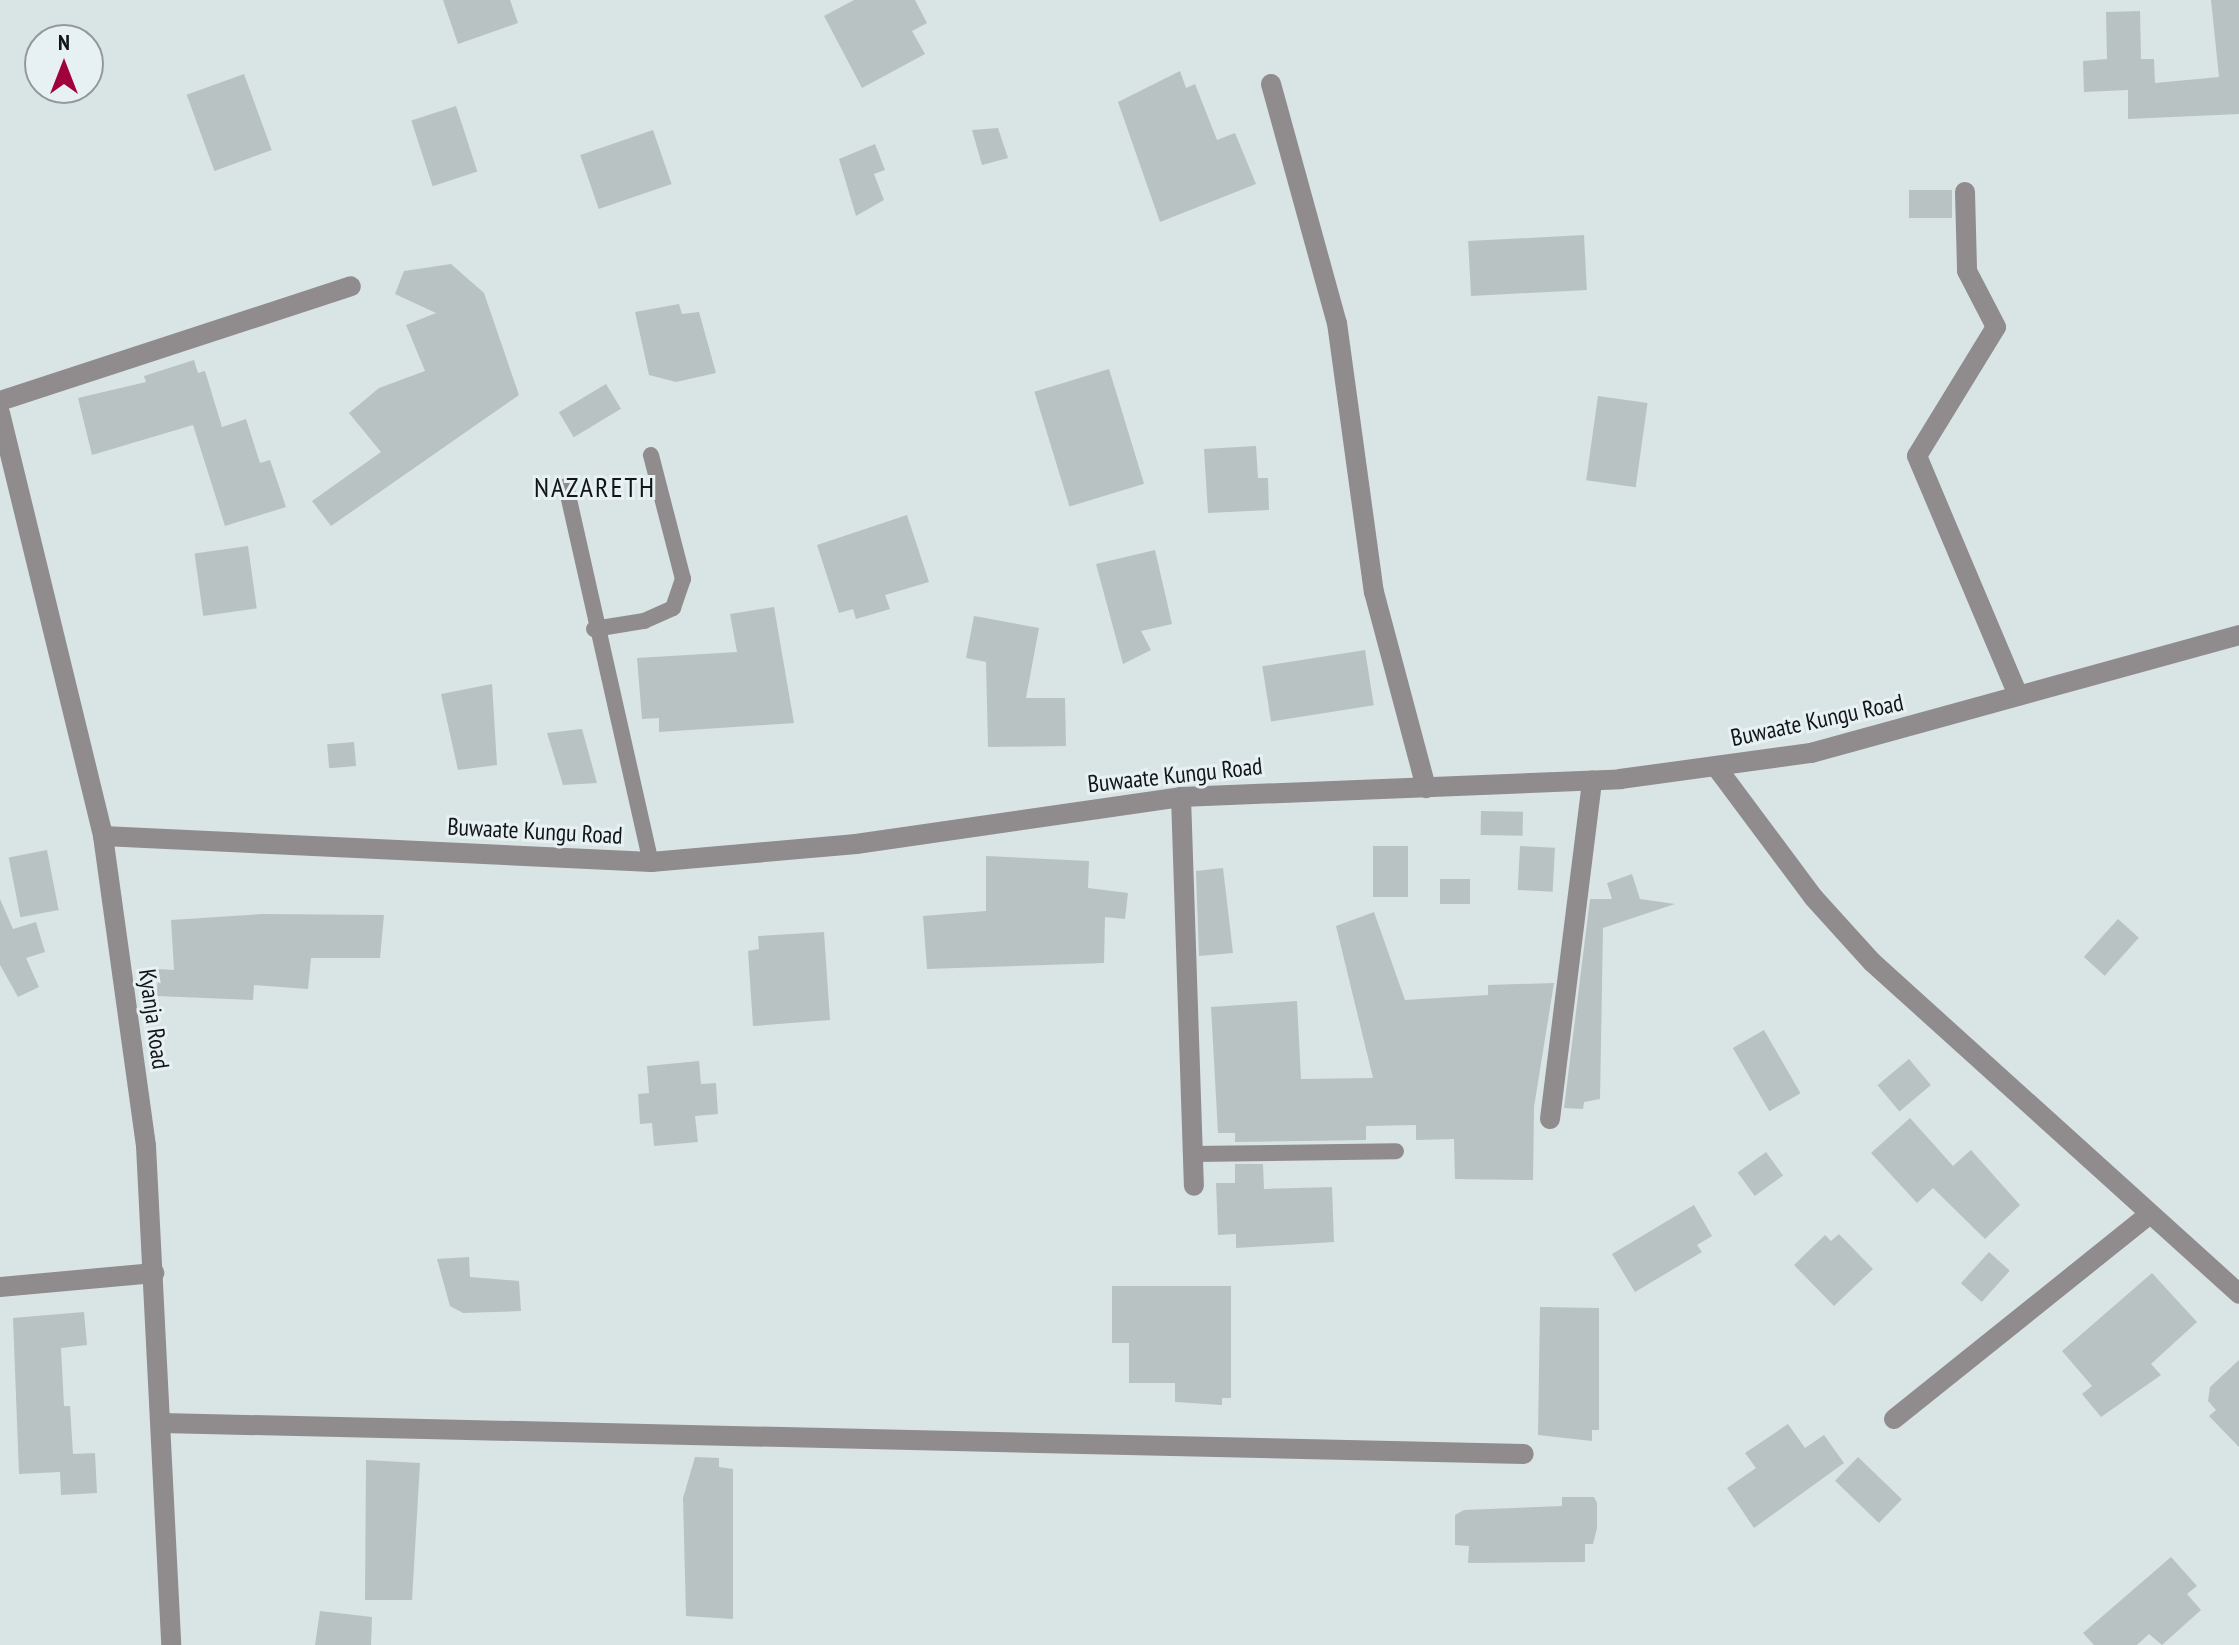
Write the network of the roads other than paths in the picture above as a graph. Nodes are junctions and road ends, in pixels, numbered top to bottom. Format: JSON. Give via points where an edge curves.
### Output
{"nodes":[{"id":1,"x":1271,"y":84,"type":"dead end"},
{"id":2,"x":1965,"y":192,"type":"dead end"},
{"id":3,"x":351,"y":286,"type":"dead end"},
{"id":4,"x":0,"y":401,"type":"edge"},
{"id":5,"x":0,"y":413,"type":"edge"},
{"id":6,"x":651,"y":455,"type":"dead end"},
{"id":7,"x":566,"y":486,"type":"dead end"},
{"id":8,"x":594,"y":629,"type":"junction"},
{"id":9,"x":2239,"y":635,"type":"edge"},
{"id":10,"x":2018,"y":695,"type":"junction"},
{"id":11,"x":1717,"y":768,"type":"junction"},
{"id":12,"x":1592,"y":781,"type":"junction"},
{"id":13,"x":1426,"y":788,"type":"junction"},
{"id":14,"x":1181,"y":797,"type":"junction"},
{"id":15,"x":103,"y":836,"type":"junction"},
{"id":16,"x":651,"y":862,"type":"junction"},
{"id":17,"x":1550,"y":1119,"type":"dead end"},
{"id":18,"x":1396,"y":1151,"type":"dead end"},
{"id":19,"x":1193,"y":1154,"type":"junction"},
{"id":20,"x":1194,"y":1186,"type":"dead end"},
{"id":21,"x":2147,"y":1216,"type":"junction"},
{"id":22,"x":154,"y":1273,"type":"junction"},
{"id":23,"x":0,"y":1287,"type":"edge"},
{"id":24,"x":2239,"y":1294,"type":"edge"},
{"id":25,"x":1894,"y":1419,"type":"dead end"},
{"id":26,"x":162,"y":1423,"type":"junction"},
{"id":27,"x":1524,"y":1454,"type":"dead end"},
{"id":28,"x":171,"y":1645,"type":"edge"}],
"edges":[{"from":1,"to":13,"type":"street","via":[[1337,323],[1374,592]]},
{"from":2,"to":10,"type":"street","via":[[1967,271],[1996,327],[1917,456]]},
{"from":3,"to":4,"type":"street"},
{"from":5,"to":15,"type":"street","name":"Kyanja Road"},
{"from":6,"to":8,"type":"lane","via":[[683,579],[673,608],[644,621]]},
{"from":7,"to":8,"type":"lane"},
{"from":8,"to":16,"type":"lane"},
{"from":9,"to":10,"type":"street","name":"Buwaate Kungu Road"},
{"from":10,"to":11,"type":"street","name":"Buwaate Kungu Road","via":[[1811,753]]},
{"from":11,"to":12,"type":"street","name":"Buwaate Kungu Road"},
{"from":11,"to":21,"type":"street","via":[[1814,898],[1872,962]]},
{"from":12,"to":13,"type":"street","name":"Buwaate Kungu Road"},
{"from":12,"to":17,"type":"street"},
{"from":13,"to":14,"type":"street","name":"Buwaate Kungu Road"},
{"from":14,"to":16,"type":"street","name":"Buwaate Kungu Road","via":[[856,844]]},
{"from":14,"to":19,"type":"street"},
{"from":15,"to":16,"type":"street","name":"Buwaate Kungu Road"},
{"from":15,"to":22,"type":"street","name":"Kyanja Road","via":[[146,1146]]},
{"from":18,"to":19,"type":"lane"},
{"from":19,"to":20,"type":"street"},
{"from":21,"to":24,"type":"street"},
{"from":21,"to":25,"type":"street"},
{"from":22,"to":23,"type":"street"},
{"from":22,"to":26,"type":"street","name":"Kyanja Road"},
{"from":26,"to":27,"type":"street"},
{"from":26,"to":28,"type":"street","name":"Kyanja Road"}]}
